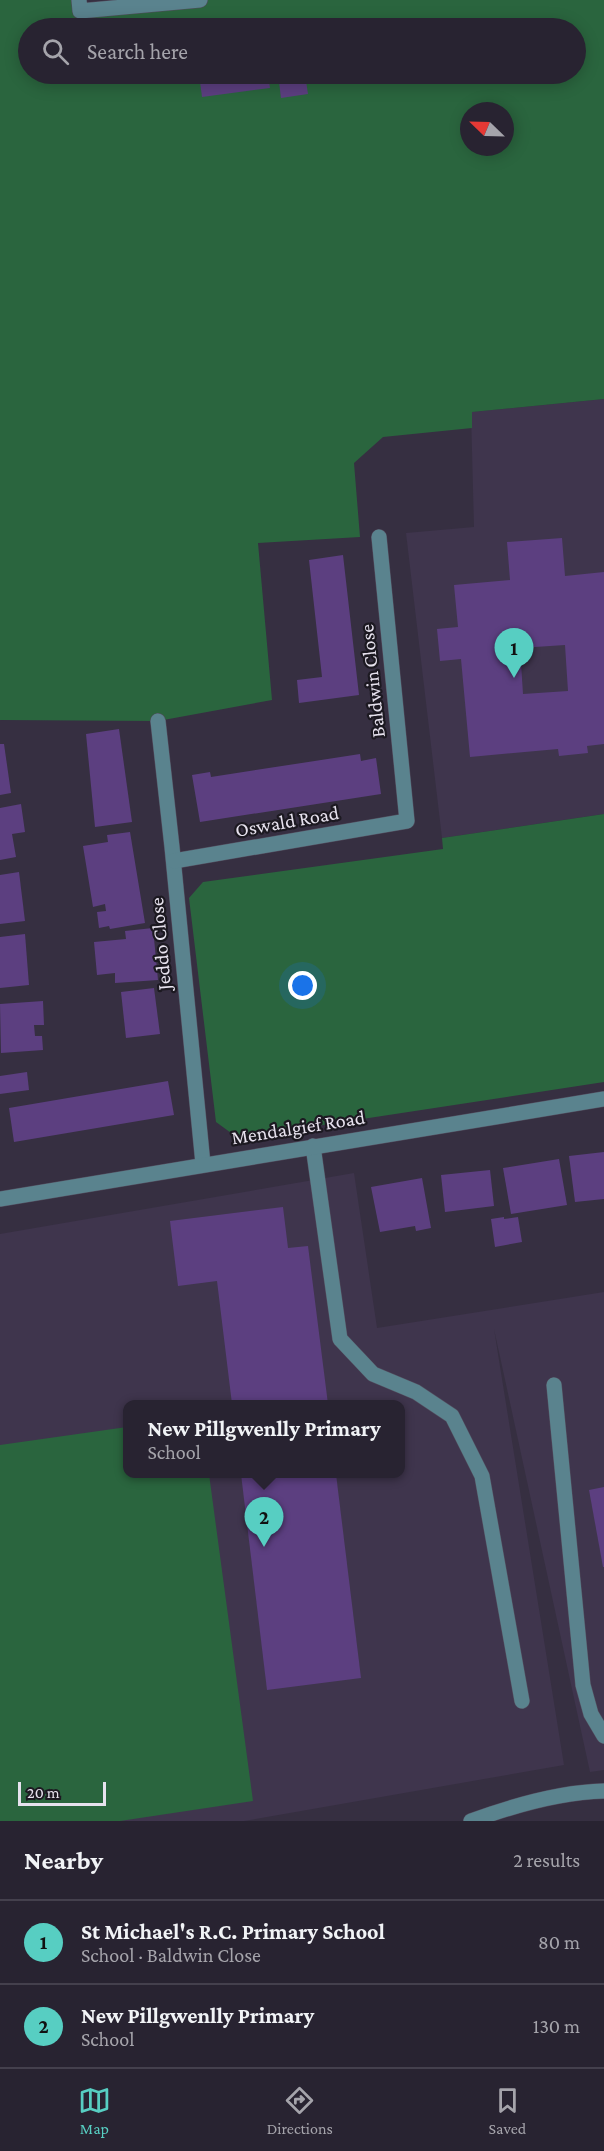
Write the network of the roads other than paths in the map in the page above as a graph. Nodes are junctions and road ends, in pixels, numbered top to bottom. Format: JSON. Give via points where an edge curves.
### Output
{"nodes":[{"id":1,"x":200,"y":0,"type":"edge"},
{"id":2,"x":79,"y":5,"type":"edge"},
{"id":3,"x":379,"y":537,"type":"dead end"},
{"id":4,"x":158,"y":721,"type":"dead end"},
{"id":5,"x":407,"y":821,"type":"joint"},
{"id":6,"x":174,"y":861,"type":"junction"},
{"id":7,"x":604,"y":1099,"type":"edge"},
{"id":8,"x":313,"y":1146,"type":"junction"},
{"id":9,"x":203,"y":1164,"type":"junction"},
{"id":10,"x":0,"y":1198,"type":"edge"},
{"id":11,"x":554,"y":1385,"type":"dead end"},
{"id":12,"x":522,"y":1701,"type":"dead end"},
{"id":13,"x":604,"y":1736,"type":"edge"},
{"id":14,"x":604,"y":1791,"type":"edge"},
{"id":15,"x":471,"y":1821,"type":"edge"}],
"edges":[{"from":1,"to":2,"type":"street"},
{"from":3,"to":5,"type":"street","name":"Baldwin Close"},
{"from":4,"to":6,"type":"street","name":"Jeddo Close"},
{"from":5,"to":6,"type":"street","name":"Oswald Road"},
{"from":6,"to":9,"type":"street","name":"Jeddo Close"},
{"from":7,"to":8,"type":"street","name":"Mendalgief Road"},
{"from":8,"to":9,"type":"street","name":"Mendalgief Road"},
{"from":8,"to":12,"type":"street","via":[[339,1339],[373,1374],[416,1392],[452,1416],[482,1476]]},
{"from":9,"to":10,"type":"street","name":"Mendalgief Road"},
{"from":11,"to":13,"type":"street","via":[[583,1685],[591,1714]]},
{"from":14,"to":15,"type":"street","via":[[586,1791],[504,1809]]}]}
